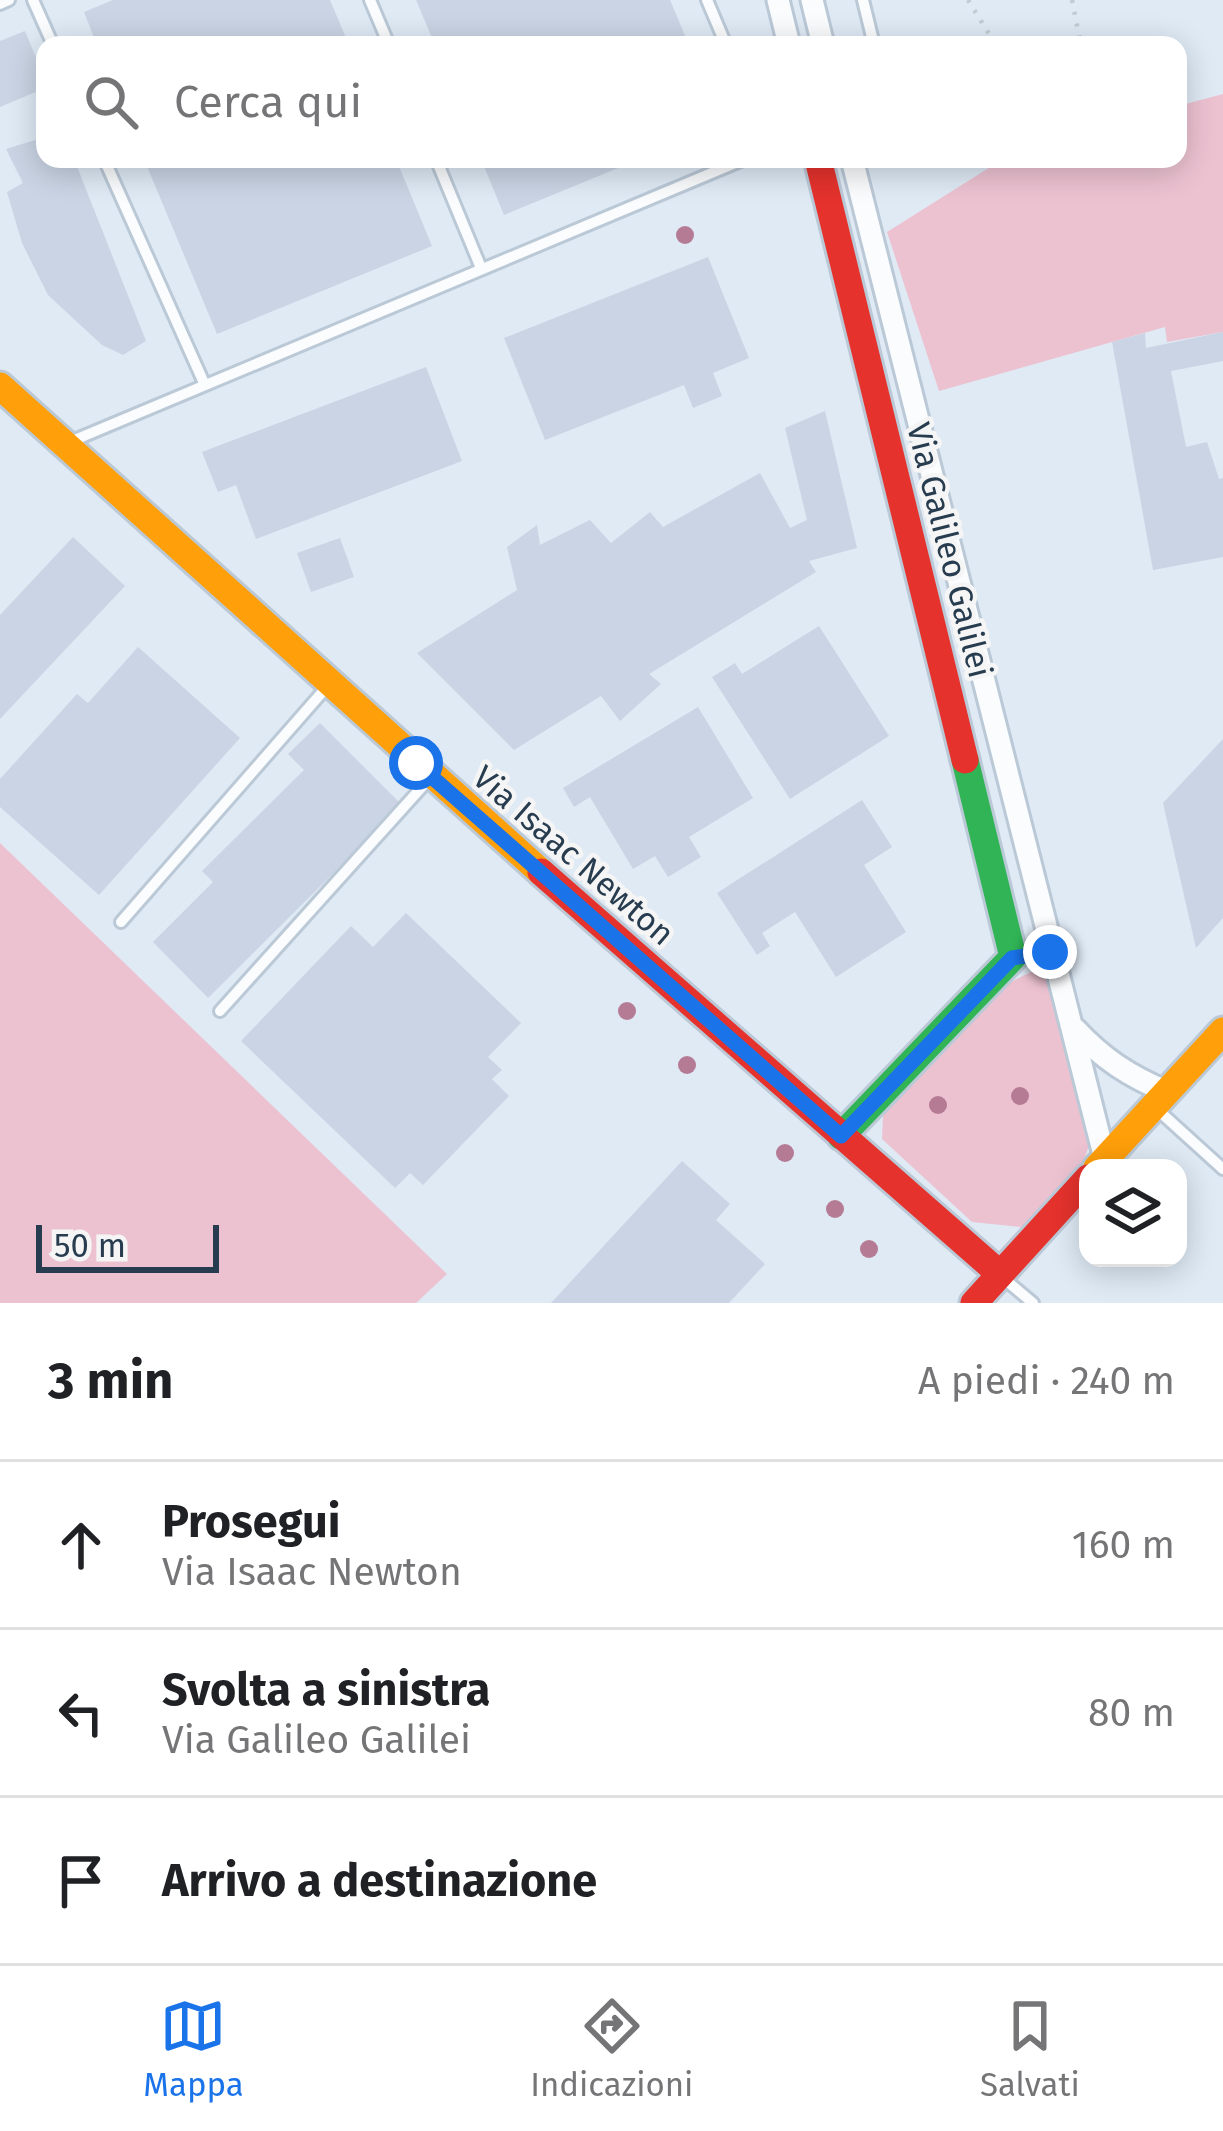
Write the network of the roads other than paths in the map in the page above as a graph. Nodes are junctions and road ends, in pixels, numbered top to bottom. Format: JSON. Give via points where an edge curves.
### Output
{"nodes":[{"id":1,"x":9,"y":0,"type":"edge"},
{"id":2,"x":33,"y":0,"type":"edge"},
{"id":3,"x":370,"y":0,"type":"edge"},
{"id":4,"x":707,"y":0,"type":"edge"},
{"id":5,"x":778,"y":0,"type":"edge"},
{"id":6,"x":812,"y":0,"type":"edge"},
{"id":7,"x":862,"y":0,"type":"edge"},
{"id":8,"x":0,"y":4,"type":"edge"},
{"id":9,"x":49,"y":36,"type":"edge"},
{"id":10,"x":385,"y":36,"type":"edge"},
{"id":11,"x":722,"y":36,"type":"edge"},
{"id":12,"x":787,"y":36,"type":"edge"},
{"id":13,"x":821,"y":36,"type":"edge"},
{"id":14,"x":872,"y":36,"type":"edge"},
{"id":15,"x":108,"y":168,"type":"edge"},
{"id":16,"x":440,"y":168,"type":"edge"},
{"id":17,"x":723,"y":168,"type":"edge"},
{"id":18,"x":820,"y":168,"type":"edge"},
{"id":19,"x":854,"y":168,"type":"edge"},
{"id":20,"x":481,"y":268,"type":"junction"},
{"id":21,"x":204,"y":382,"type":"junction"},
{"id":22,"x":0,"y":386,"type":"edge"},
{"id":23,"x":64,"y":445,"type":"junction"},
{"id":24,"x":332,"y":683,"type":"junction"},
{"id":25,"x":430,"y":777,"type":"junction"},
{"id":26,"x":121,"y":922,"type":"dead end"},
{"id":27,"x":1050,"y":952,"type":"junction"},
{"id":28,"x":1012,"y":958,"type":"junction"},
{"id":29,"x":220,"y":1011,"type":"dead end"},
{"id":30,"x":1071,"y":1025,"type":"junction"},
{"id":31,"x":1223,"y":1031,"type":"edge"},
{"id":32,"x":1160,"y":1099,"type":"junction"},
{"id":33,"x":841,"y":1136,"type":"junction"},
{"id":34,"x":1095,"y":1159,"type":"edge"},
{"id":35,"x":1105,"y":1159,"type":"edge"},
{"id":36,"x":1223,"y":1169,"type":"edge"},
{"id":37,"x":1079,"y":1188,"type":"edge"},
{"id":38,"x":1000,"y":1274,"type":"junction"},
{"id":39,"x":974,"y":1303,"type":"edge"},
{"id":40,"x":1033,"y":1303,"type":"edge"}],
"edges":[{"from":1,"to":8,"type":"lane"},
{"from":2,"to":9,"type":"lane"},
{"from":3,"to":10,"type":"lane"},
{"from":4,"to":11,"type":"lane"},
{"from":5,"to":12,"type":"street"},
{"from":6,"to":13,"type":"street"},
{"from":7,"to":14,"type":"lane"},
{"from":15,"to":21,"type":"lane"},
{"from":16,"to":20,"type":"lane"},
{"from":17,"to":20,"type":"lane"},
{"from":18,"to":28,"type":"street","name":"Via Galileo Galilei"},
{"from":19,"to":27,"type":"street","name":"Via Galileo Galilei"},
{"from":20,"to":21,"type":"lane"},
{"from":21,"to":23,"type":"lane"},
{"from":22,"to":23,"type":"street","name":"Via Isaac Newton"},
{"from":23,"to":24,"type":"street","name":"Via Isaac Newton"},
{"from":24,"to":25,"type":"street","name":"Via Isaac Newton"},
{"from":24,"to":26,"type":"lane"},
{"from":25,"to":29,"type":"lane"},
{"from":25,"to":33,"type":"street","name":"Via Isaac Newton"},
{"from":27,"to":28,"type":"street"},
{"from":27,"to":30,"type":"street","name":"Via Galileo Galilei"},
{"from":28,"to":33,"type":"street"},
{"from":30,"to":32,"type":"street"},
{"from":30,"to":34,"type":"street","name":"Via Galileo Galilei"},
{"from":31,"to":32,"type":"street"},
{"from":32,"to":35,"type":"street"},
{"from":32,"to":36,"type":"lane"},
{"from":33,"to":38,"type":"street","name":"Via Isaac Newton"},
{"from":37,"to":38,"type":"street"},
{"from":38,"to":39,"type":"street"},
{"from":38,"to":40,"type":"lane"}]}
